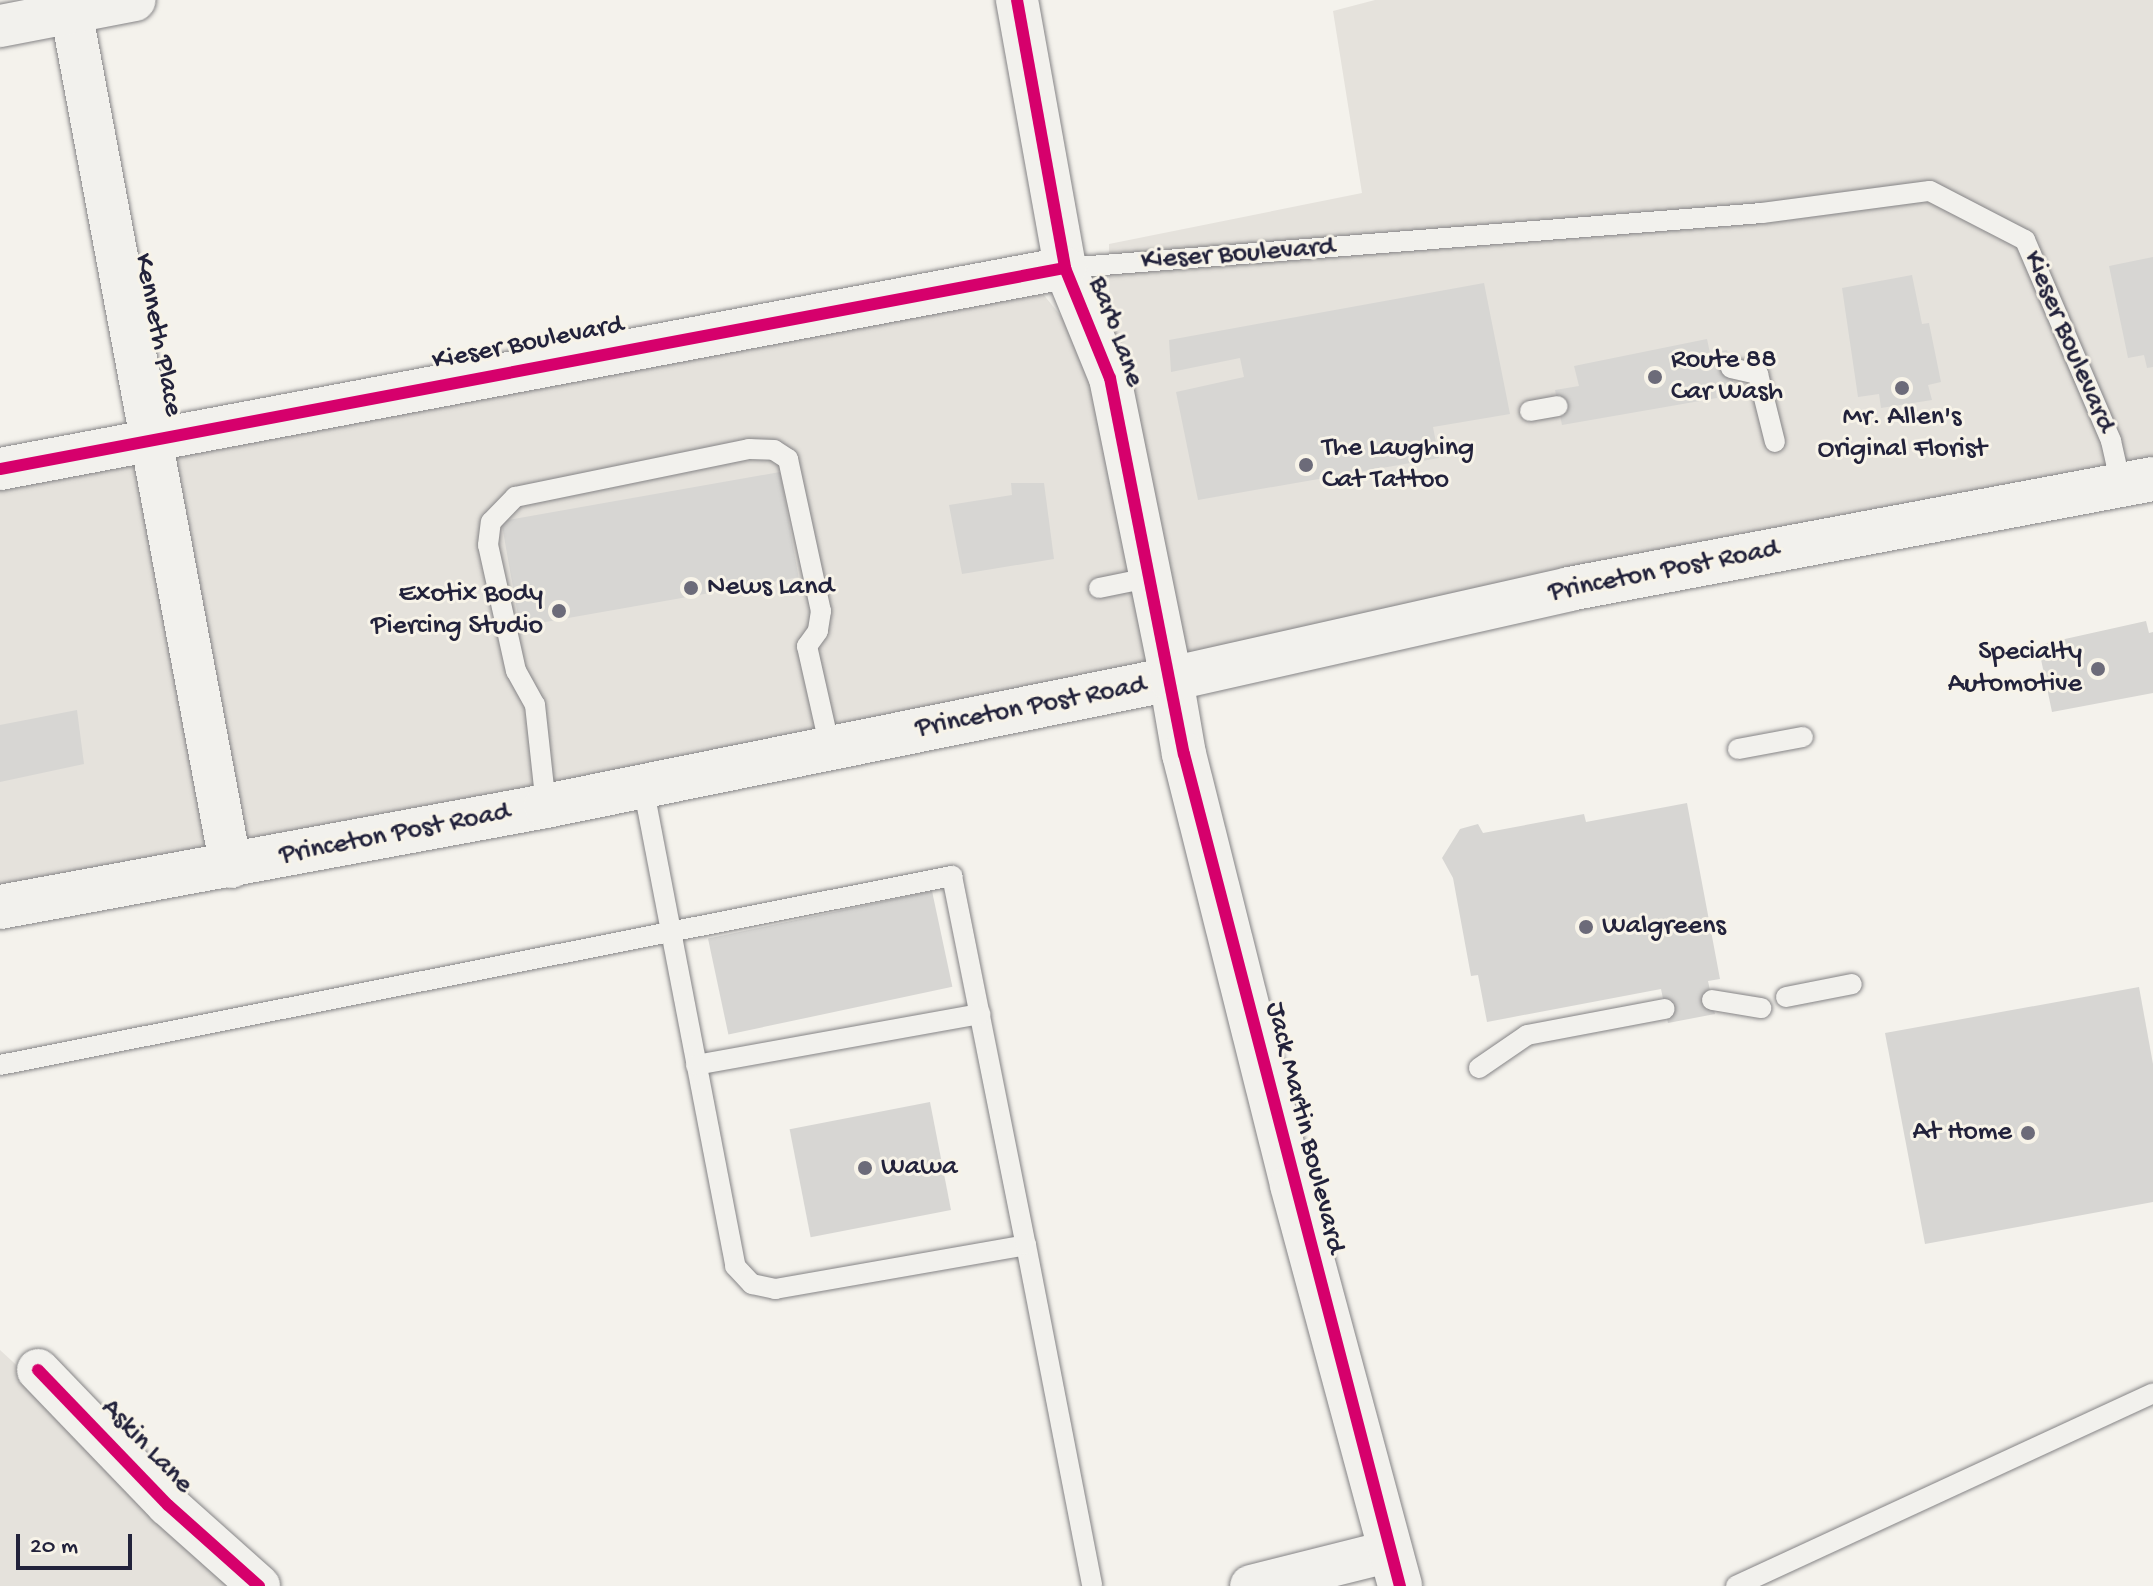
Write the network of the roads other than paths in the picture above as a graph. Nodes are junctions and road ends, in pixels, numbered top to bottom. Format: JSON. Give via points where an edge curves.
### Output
{"nodes":[{"id":1,"x":135,"y":0,"type":"edge"},
{"id":2,"x":1017,"y":0,"type":"edge"},
{"id":3,"x":70,"y":6,"type":"edge"},
{"id":4,"x":0,"y":26,"type":"edge"},
{"id":5,"x":1065,"y":268,"type":"junction"},
{"id":6,"x":1731,"y":368,"type":"dead end"},
{"id":7,"x":1558,"y":406,"type":"dead end"},
{"id":8,"x":1530,"y":411,"type":"dead end"},
{"id":9,"x":152,"y":439,"type":"junction"},
{"id":10,"x":1775,"y":442,"type":"dead end"},
{"id":11,"x":0,"y":469,"type":"edge"},
{"id":12,"x":2137,"y":482,"type":"edge"},
{"id":13,"x":1153,"y":577,"type":"junction"},
{"id":14,"x":1099,"y":588,"type":"dead end"},
{"id":15,"x":1171,"y":679,"type":"junction"},
{"id":16,"x":1803,"y":737,"type":"dead end"},
{"id":17,"x":830,"y":748,"type":"junction"},
{"id":18,"x":1738,"y":749,"type":"dead end"},
{"id":19,"x":643,"y":786,"type":"junction"},
{"id":20,"x":546,"y":806,"type":"junction"},
{"id":21,"x":231,"y":867,"type":"junction"},
{"id":22,"x":0,"y":907,"type":"edge"},
{"id":23,"x":670,"y":931,"type":"junction"},
{"id":24,"x":1852,"y":984,"type":"dead end"},
{"id":25,"x":1786,"y":997,"type":"dead end"},
{"id":26,"x":1712,"y":1000,"type":"dead end"},
{"id":27,"x":1761,"y":1008,"type":"dead end"},
{"id":28,"x":1665,"y":1009,"type":"dead end"},
{"id":29,"x":980,"y":1014,"type":"junction"},
{"id":30,"x":0,"y":1065,"type":"edge"},
{"id":31,"x":696,"y":1065,"type":"junction"},
{"id":32,"x":1479,"y":1068,"type":"dead end"},
{"id":33,"x":1026,"y":1245,"type":"junction"},
{"id":34,"x":38,"y":1370,"type":"dead end"},
{"id":35,"x":2153,"y":1393,"type":"edge"},
{"id":36,"x":1395,"y":1568,"type":"edge"},
{"id":37,"x":259,"y":1586,"type":"edge"},
{"id":38,"x":1092,"y":1586,"type":"edge"},
{"id":39,"x":1251,"y":1586,"type":"edge"},
{"id":40,"x":1736,"y":1586,"type":"edge"}],
"edges":[{"from":1,"to":3,"type":"street"},
{"from":2,"to":5,"type":"street","name":"Barb Lane"},
{"from":3,"to":4,"type":"street"},
{"from":3,"to":9,"type":"street","name":"Kenneth Place"},
{"from":5,"to":9,"type":"street","name":"Kieser Boulevard"},
{"from":5,"to":12,"type":"lane","name":"Kieser Boulevard","via":[[1762,213],[1930,191],[2025,240],[2111,441]]},
{"from":5,"to":13,"type":"street","name":"Barb Lane","via":[[1110,378]]},
{"from":6,"to":10,"type":"lane","via":[[1758,374]]},
{"from":7,"to":8,"type":"lane"},
{"from":9,"to":11,"type":"street","name":"Kieser Boulevard"},
{"from":9,"to":21,"type":"street","name":"Kenneth Place"},
{"from":12,"to":15,"type":"main road","name":"Princeton Post Road","via":[[1569,589]]},
{"from":13,"to":14,"type":"lane"},
{"from":13,"to":15,"type":"street","name":"Barb Lane"},
{"from":15,"to":17,"type":"main road","name":"Princeton Post Road"},
{"from":15,"to":36,"type":"main road","name":"Jack Martin Boulevard","via":[[1223,908]]},
{"from":16,"to":18,"type":"lane"},
{"from":17,"to":19,"type":"main road","name":"Princeton Post Road"},
{"from":17,"to":20,"type":"lane","via":[[807,646],[818,631],[821,611],[788,459],[774,450],[749,449],[515,497],[491,522],[488,545],[516,671],[535,705]]},
{"from":19,"to":20,"type":"main road","name":"Princeton Post Road"},
{"from":19,"to":23,"type":"lane"},
{"from":20,"to":21,"type":"main road","name":"Princeton Post Road"},
{"from":21,"to":22,"type":"main road","name":"Princeton Post Road"},
{"from":23,"to":29,"type":"lane","via":[[952,876]]},
{"from":23,"to":30,"type":"lane"},
{"from":23,"to":31,"type":"lane"},
{"from":24,"to":25,"type":"lane"},
{"from":26,"to":27,"type":"lane"},
{"from":28,"to":32,"type":"lane","via":[[1527,1035]]},
{"from":29,"to":31,"type":"lane"},
{"from":29,"to":33,"type":"lane"},
{"from":31,"to":33,"type":"lane","via":[[735,1266],[752,1284],[775,1289]]},
{"from":33,"to":38,"type":"lane"},
{"from":34,"to":37,"type":"street","name":"Askin Lane","via":[[168,1505]]},
{"from":35,"to":40,"type":"lane"},
{"from":36,"to":39,"type":"street"}]}
